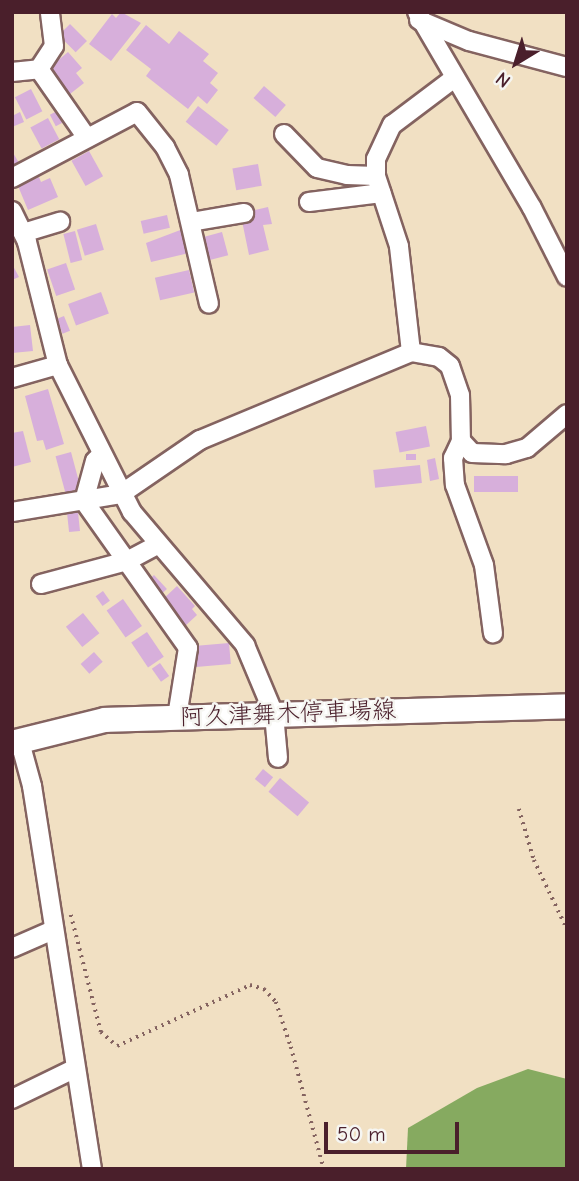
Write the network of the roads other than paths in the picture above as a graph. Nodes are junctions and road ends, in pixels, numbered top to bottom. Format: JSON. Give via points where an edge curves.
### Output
{"nodes":[{"id":1,"x":51,"y":12,"type":"edge"},
{"id":2,"x":418,"y":16,"type":"edge"},
{"id":3,"x":567,"y":67,"type":"edge"},
{"id":4,"x":39,"y":69,"type":"junction"},
{"id":5,"x":12,"y":72,"type":"edge"},
{"id":6,"x":453,"y":79,"type":"junction"},
{"id":7,"x":284,"y":134,"type":"dead end"},
{"id":8,"x":87,"y":138,"type":"junction"},
{"id":9,"x":12,"y":178,"type":"edge"},
{"id":10,"x":378,"y":184,"type":"junction"},
{"id":11,"x":309,"y":202,"type":"dead end"},
{"id":12,"x":12,"y":211,"type":"edge"},
{"id":13,"x":244,"y":213,"type":"dead end"},
{"id":14,"x":60,"y":222,"type":"dead end"},
{"id":15,"x":191,"y":222,"type":"junction"},
{"id":16,"x":23,"y":233,"type":"junction"},
{"id":17,"x":567,"y":277,"type":"edge"},
{"id":18,"x":209,"y":304,"type":"dead end"},
{"id":19,"x":411,"y":352,"type":"junction"},
{"id":20,"x":58,"y":365,"type":"junction"},
{"id":21,"x":12,"y":378,"type":"edge"},
{"id":22,"x":567,"y":414,"type":"edge"},
{"id":23,"x":461,"y":441,"type":"junction"},
{"id":24,"x":101,"y":455,"type":"junction"},
{"id":25,"x":121,"y":494,"type":"junction"},
{"id":26,"x":84,"y":501,"type":"junction"},
{"id":27,"x":12,"y":512,"type":"edge"},
{"id":28,"x":159,"y":544,"type":"junction"},
{"id":29,"x":127,"y":561,"type":"junction"},
{"id":30,"x":41,"y":584,"type":"dead end"},
{"id":31,"x":493,"y":633,"type":"dead end"},
{"id":32,"x":567,"y":706,"type":"edge"},
{"id":33,"x":274,"y":714,"type":"junction"},
{"id":34,"x":177,"y":717,"type":"junction"},
{"id":35,"x":16,"y":743,"type":"edge"},
{"id":36,"x":278,"y":758,"type":"dead end"},
{"id":37,"x":53,"y":930,"type":"junction"},
{"id":38,"x":12,"y":948,"type":"edge"},
{"id":39,"x":74,"y":1069,"type":"junction"},
{"id":40,"x":12,"y":1099,"type":"edge"},
{"id":41,"x":92,"y":1169,"type":"edge"}],
"edges":[{"from":1,"to":4,"type":"street","via":[[54,46]]},
{"from":2,"to":3,"type":"street","via":[[469,41]]},
{"from":2,"to":6,"type":"street"},
{"from":4,"to":5,"type":"street"},
{"from":4,"to":8,"type":"street"},
{"from":6,"to":10,"type":"street","via":[[392,125],[378,146]]},
{"from":6,"to":17,"type":"street","via":[[532,208]]},
{"from":7,"to":10,"type":"street","via":[[309,161],[328,173]]},
{"from":8,"to":9,"type":"street"},
{"from":8,"to":15,"type":"street","via":[[137,112],[175,166]]},
{"from":10,"to":11,"type":"street"},
{"from":10,"to":19,"type":"street","via":[[398,246]]},
{"from":12,"to":16,"type":"street"},
{"from":13,"to":15,"type":"street"},
{"from":14,"to":16,"type":"street"},
{"from":15,"to":18,"type":"street"},
{"from":16,"to":20,"type":"street"},
{"from":19,"to":23,"type":"street","via":[[439,357],[450,366],[460,394]]},
{"from":19,"to":25,"type":"street","via":[[200,440]]},
{"from":20,"to":21,"type":"street"},
{"from":20,"to":24,"type":"street"},
{"from":22,"to":23,"type":"street","via":[[541,440],[506,454],[480,456]]},
{"from":23,"to":31,"type":"street","via":[[453,457],[455,485],[484,565]]},
{"from":24,"to":25,"type":"street"},
{"from":24,"to":26,"type":"street"},
{"from":25,"to":26,"type":"street"},
{"from":25,"to":28,"type":"street"},
{"from":26,"to":27,"type":"street"},
{"from":26,"to":29,"type":"street"},
{"from":28,"to":29,"type":"street"},
{"from":28,"to":33,"type":"street","via":[[245,645]]},
{"from":29,"to":30,"type":"street"},
{"from":29,"to":34,"type":"street","via":[[188,648]]},
{"from":32,"to":33,"type":"main road","name":"阿久津舞木停車場線"},
{"from":33,"to":34,"type":"main road","name":"阿久津舞木停車場線"},
{"from":33,"to":36,"type":"street"},
{"from":34,"to":35,"type":"main road","name":"阿久津舞木停車場線","via":[[105,720]]},
{"from":35,"to":37,"type":"street","via":[[32,786]]},
{"from":37,"to":38,"type":"street"},
{"from":37,"to":39,"type":"street"},
{"from":39,"to":40,"type":"street"},
{"from":39,"to":41,"type":"street"}]}
